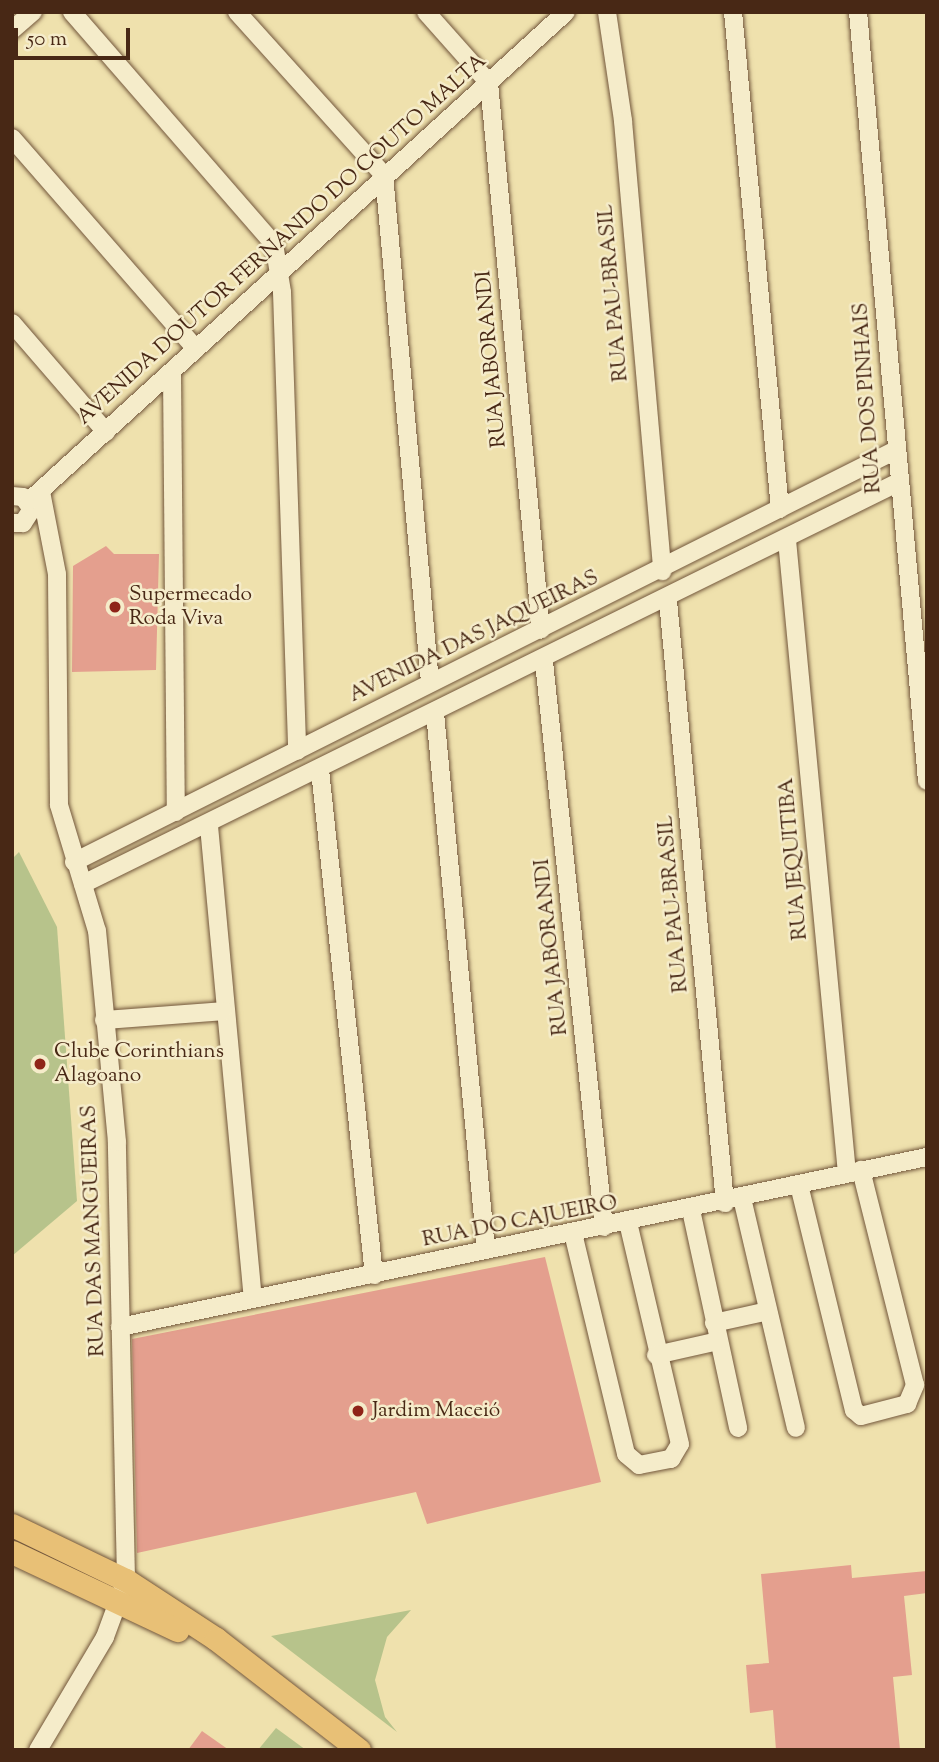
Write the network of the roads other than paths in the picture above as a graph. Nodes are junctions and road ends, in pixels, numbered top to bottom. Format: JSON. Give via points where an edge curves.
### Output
{"nodes":[{"id":1,"x":33,"y":12,"type":"edge"},
{"id":2,"x":72,"y":12,"type":"edge"},
{"id":3,"x":237,"y":12,"type":"edge"},
{"id":4,"x":426,"y":12,"type":"edge"},
{"id":5,"x":566,"y":12,"type":"edge"},
{"id":6,"x":607,"y":12,"type":"edge"},
{"id":7,"x":733,"y":12,"type":"edge"},
{"id":8,"x":858,"y":12,"type":"edge"},
{"id":9,"x":12,"y":30,"type":"edge"},
{"id":10,"x":489,"y":83,"type":"junction"},
{"id":11,"x":12,"y":138,"type":"edge"},
{"id":12,"x":384,"y":174,"type":"junction"},
{"id":13,"x":279,"y":271,"type":"junction"},
{"id":14,"x":12,"y":323,"type":"edge"},
{"id":15,"x":197,"y":349,"type":"junction"},
{"id":16,"x":172,"y":373,"type":"junction"},
{"id":17,"x":106,"y":432,"type":"junction"},
{"id":18,"x":894,"y":451,"type":"junction"},
{"id":19,"x":897,"y":483,"type":"junction"},
{"id":20,"x":27,"y":497,"type":"edge"},
{"id":21,"x":780,"y":509,"type":"junction"},
{"id":22,"x":12,"y":523,"type":"edge"},
{"id":23,"x":787,"y":540,"type":"junction"},
{"id":24,"x":662,"y":571,"type":"junction"},
{"id":25,"x":668,"y":601,"type":"junction"},
{"id":26,"x":576,"y":613,"type":"junction"},
{"id":27,"x":541,"y":630,"type":"junction"},
{"id":28,"x":596,"y":636,"type":"junction"},
{"id":29,"x":544,"y":662,"type":"junction"},
{"id":30,"x":430,"y":682,"type":"junction"},
{"id":31,"x":435,"y":713,"type":"junction"},
{"id":32,"x":297,"y":751,"type":"junction"},
{"id":33,"x":320,"y":770,"type":"junction"},
{"id":34,"x":927,"y":780,"type":"edge"},
{"id":35,"x":176,"y":812,"type":"junction"},
{"id":36,"x":209,"y":826,"type":"junction"},
{"id":37,"x":74,"y":862,"type":"junction"},
{"id":38,"x":83,"y":884,"type":"junction"},
{"id":39,"x":223,"y":1011,"type":"junction"},
{"id":40,"x":104,"y":1020,"type":"junction"},
{"id":41,"x":927,"y":1157,"type":"edge"},
{"id":42,"x":854,"y":1171,"type":"junction"},
{"id":43,"x":799,"y":1185,"type":"junction"},
{"id":44,"x":733,"y":1201,"type":"junction"},
{"id":45,"x":691,"y":1210,"type":"junction"},
{"id":46,"x":628,"y":1223,"type":"junction"},
{"id":47,"x":604,"y":1227,"type":"junction"},
{"id":48,"x":573,"y":1233,"type":"junction"},
{"id":49,"x":486,"y":1250,"type":"junction"},
{"id":50,"x":374,"y":1275,"type":"junction"},
{"id":51,"x":253,"y":1297,"type":"junction"},
{"id":52,"x":768,"y":1311,"type":"junction"},
{"id":53,"x":120,"y":1326,"type":"junction"},
{"id":54,"x":716,"y":1332,"type":"junction"},
{"id":55,"x":656,"y":1355,"type":"junction"},
{"id":56,"x":738,"y":1428,"type":"dead end"},
{"id":57,"x":796,"y":1428,"type":"dead end"},
{"id":58,"x":12,"y":1525,"type":"edge"},
{"id":59,"x":12,"y":1552,"type":"edge"},
{"id":60,"x":123,"y":1589,"type":"junction"},
{"id":61,"x":38,"y":1750,"type":"edge"},
{"id":62,"x":339,"y":1750,"type":"edge"},
{"id":63,"x":359,"y":1750,"type":"edge"}],
"edges":[{"from":1,"to":9,"type":"street"},
{"from":2,"to":13,"type":"street","via":[[274,244]]},
{"from":3,"to":12,"type":"street"},
{"from":4,"to":10,"type":"street"},
{"from":5,"to":10,"type":"street","name":"AVENIDA DOUTOR FERNANDO DO COUTO MALTA"},
{"from":6,"to":24,"type":"street","name":"RUA PAU-BRASIL","via":[[623,121]]},
{"from":7,"to":21,"type":"street"},
{"from":8,"to":18,"type":"street","name":"RUA DOS PINHAIS"},
{"from":10,"to":12,"type":"street","name":"AVENIDA DOUTOR FERNANDO DO COUTO MALTA"},
{"from":10,"to":27,"type":"street","name":"RUA JABORANDI"},
{"from":11,"to":15,"type":"street"},
{"from":12,"to":13,"type":"street","name":"AVENIDA DOUTOR FERNANDO DO COUTO MALTA"},
{"from":12,"to":30,"type":"street"},
{"from":13,"to":15,"type":"street","name":"AVENIDA DOUTOR FERNANDO DO COUTO MALTA"},
{"from":13,"to":32,"type":"street"},
{"from":14,"to":17,"type":"street"},
{"from":15,"to":16,"type":"street","name":"AVENIDA DOUTOR FERNANDO DO COUTO MALTA"},
{"from":16,"to":17,"type":"street","name":"AVENIDA DOUTOR FERNANDO DO COUTO MALTA"},
{"from":16,"to":35,"type":"street"},
{"from":17,"to":20,"type":"street","name":"AVENIDA DOUTOR FERNANDO DO COUTO MALTA"},
{"from":18,"to":19,"type":"street","name":"RUA DOS PINHAIS"},
{"from":18,"to":21,"type":"street","name":"AVENIDA DAS JAQUEIRAS"},
{"from":19,"to":23,"type":"street"},
{"from":19,"to":34,"type":"street","name":"RUA DOS PINHAIS"},
{"from":20,"to":22,"type":"street","name":"AVENIDA DOUTOR FERNANDO DO COUTO MALTA","via":[[30,517]]},
{"from":20,"to":37,"type":"street","name":"RUA DAS MANGUEIRAS","via":[[57,573],[59,805]]},
{"from":21,"to":24,"type":"street","name":"AVENIDA DAS JAQUEIRAS"},
{"from":23,"to":25,"type":"street"},
{"from":23,"to":42,"type":"street","name":"RUA JEQUITIBA"},
{"from":24,"to":26,"type":"street","name":"AVENIDA DAS JAQUEIRAS"},
{"from":25,"to":28,"type":"street"},
{"from":25,"to":44,"type":"street","name":"RUA PAU-BRASIL"},
{"from":26,"to":27,"type":"street","name":"AVENIDA DAS JAQUEIRAS"},
{"from":26,"to":28,"type":"street"},
{"from":27,"to":30,"type":"street","name":"AVENIDA DAS JAQUEIRAS"},
{"from":28,"to":29,"type":"street"},
{"from":29,"to":31,"type":"street"},
{"from":29,"to":47,"type":"street","name":"RUA JABORANDI"},
{"from":30,"to":32,"type":"street","name":"AVENIDA DAS JAQUEIRAS"},
{"from":31,"to":33,"type":"street"},
{"from":31,"to":49,"type":"street"},
{"from":32,"to":35,"type":"street","name":"AVENIDA DAS JAQUEIRAS"},
{"from":33,"to":36,"type":"street"},
{"from":33,"to":50,"type":"street"},
{"from":35,"to":37,"type":"street","name":"AVENIDA DAS JAQUEIRAS"},
{"from":36,"to":38,"type":"street"},
{"from":36,"to":39,"type":"street"},
{"from":37,"to":38,"type":"street","name":"RUA DAS MANGUEIRAS"},
{"from":38,"to":40,"type":"street","name":"RUA DAS MANGUEIRAS","via":[[97,931]]},
{"from":39,"to":40,"type":"street"},
{"from":39,"to":51,"type":"street"},
{"from":40,"to":53,"type":"street","name":"RUA DAS MANGUEIRAS","via":[[117,1142]]},
{"from":41,"to":42,"type":"street","name":"RUA DO CAJUEIRO"},
{"from":42,"to":43,"type":"street","name":"RUA DO CAJUEIRO"},
{"from":42,"to":43,"type":"street","name":"RUA JEQUITIBA","via":[[915,1385],[907,1404],[862,1416],[853,1406]]},
{"from":43,"to":44,"type":"street","name":"RUA DO CAJUEIRO"},
{"from":44,"to":45,"type":"street","name":"RUA DO CAJUEIRO"},
{"from":44,"to":52,"type":"street","name":"RUA PAU-BRASIL"},
{"from":45,"to":46,"type":"street","name":"RUA DO CAJUEIRO"},
{"from":45,"to":54,"type":"street"},
{"from":46,"to":47,"type":"street","name":"RUA DO CAJUEIRO"},
{"from":46,"to":55,"type":"street"},
{"from":47,"to":48,"type":"street","name":"RUA DO CAJUEIRO"},
{"from":48,"to":49,"type":"street","name":"RUA DO CAJUEIRO"},
{"from":48,"to":55,"type":"street","via":[[626,1454],[639,1465],[671,1459],[680,1451]]},
{"from":49,"to":50,"type":"street","name":"RUA DO CAJUEIRO"},
{"from":50,"to":51,"type":"street","name":"RUA DO CAJUEIRO"},
{"from":51,"to":53,"type":"street","name":"RUA DO CAJUEIRO"},
{"from":52,"to":54,"type":"street"},
{"from":52,"to":57,"type":"street","name":"RUA PAU-BRASIL"},
{"from":53,"to":60,"type":"street","name":"RUA DAS MANGUEIRAS","via":[[129,1427]]},
{"from":54,"to":55,"type":"street"},
{"from":54,"to":56,"type":"street"},
{"from":58,"to":60,"type":"main road"},
{"from":59,"to":60,"type":"main road"},
{"from":60,"to":61,"type":"street"},
{"from":60,"to":62,"type":"main road"},
{"from":60,"to":63,"type":"main road","via":[[216,1639]]}]}
